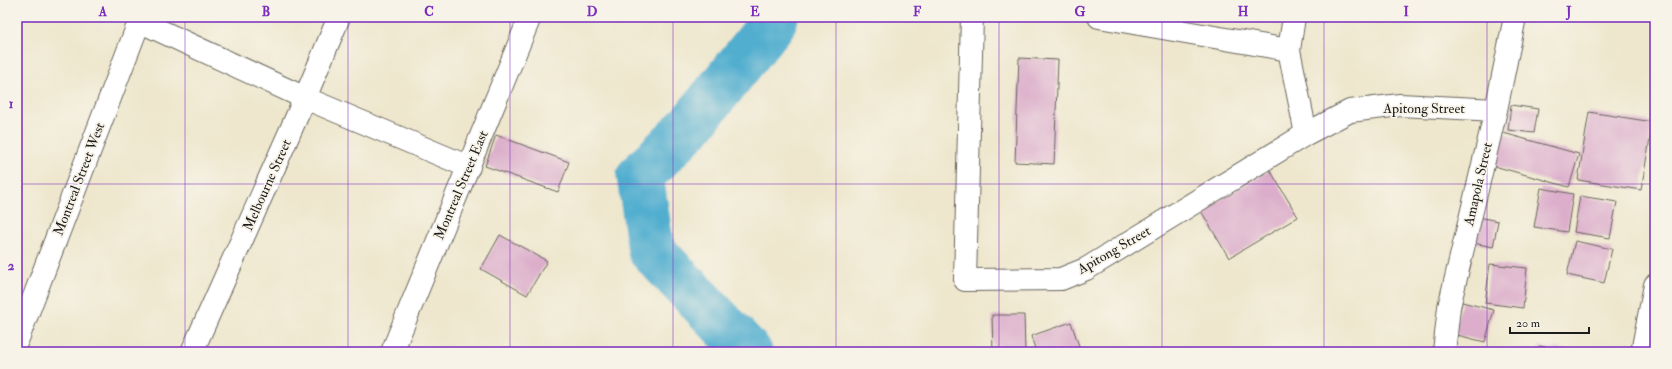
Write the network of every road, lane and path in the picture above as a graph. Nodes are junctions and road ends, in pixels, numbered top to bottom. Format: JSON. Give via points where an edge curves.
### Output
{"nodes":[{"id":1,"x":339,"y":17,"type":"edge"},
{"id":2,"x":530,"y":17,"type":"edge"},
{"id":3,"x":972,"y":17,"type":"edge"},
{"id":4,"x":1100,"y":17,"type":"edge"},
{"id":5,"x":1294,"y":17,"type":"edge"},
{"id":6,"x":1515,"y":17,"type":"edge"},
{"id":7,"x":140,"y":19,"type":"edge"},
{"id":8,"x":1289,"y":50,"type":"junction"},
{"id":9,"x":305,"y":98,"type":"junction"},
{"id":10,"x":1496,"y":110,"type":"junction"},
{"id":11,"x":1306,"y":134,"type":"junction"},
{"id":12,"x":469,"y":167,"type":"junction"},
{"id":13,"x":1655,"y":285,"type":"edge"},
{"id":14,"x":17,"y":341,"type":"edge"},
{"id":15,"x":192,"y":352,"type":"edge"},
{"id":16,"x":392,"y":352,"type":"edge"},
{"id":17,"x":1444,"y":352,"type":"edge"},
{"id":18,"x":1642,"y":352,"type":"edge"}],
"edges":[{"from":1,"to":9,"type":"street","name":"Melbourne Street"},
{"from":2,"to":12,"type":"street","name":"Montreal Street East"},
{"from":3,"to":11,"type":"street","name":"Apitong Street","via":[[965,280],[1061,278],[1086,268]]},
{"from":4,"to":8,"type":"street"},
{"from":5,"to":8,"type":"street"},
{"from":6,"to":10,"type":"street","name":"Amapola Street"},
{"from":7,"to":9,"type":"street"},
{"from":7,"to":14,"type":"street","name":"Montreal Street West"},
{"from":8,"to":11,"type":"street"},
{"from":9,"to":12,"type":"street"},
{"from":9,"to":15,"type":"street","name":"Melbourne Street"},
{"from":10,"to":11,"type":"street","name":"Apitong Street","via":[[1400,105],[1350,111]]},
{"from":10,"to":17,"type":"street","name":"Amapola Street","via":[[1449,307]]},
{"from":12,"to":16,"type":"street","name":"Montreal Street East"},
{"from":13,"to":18,"type":"street"}]}
